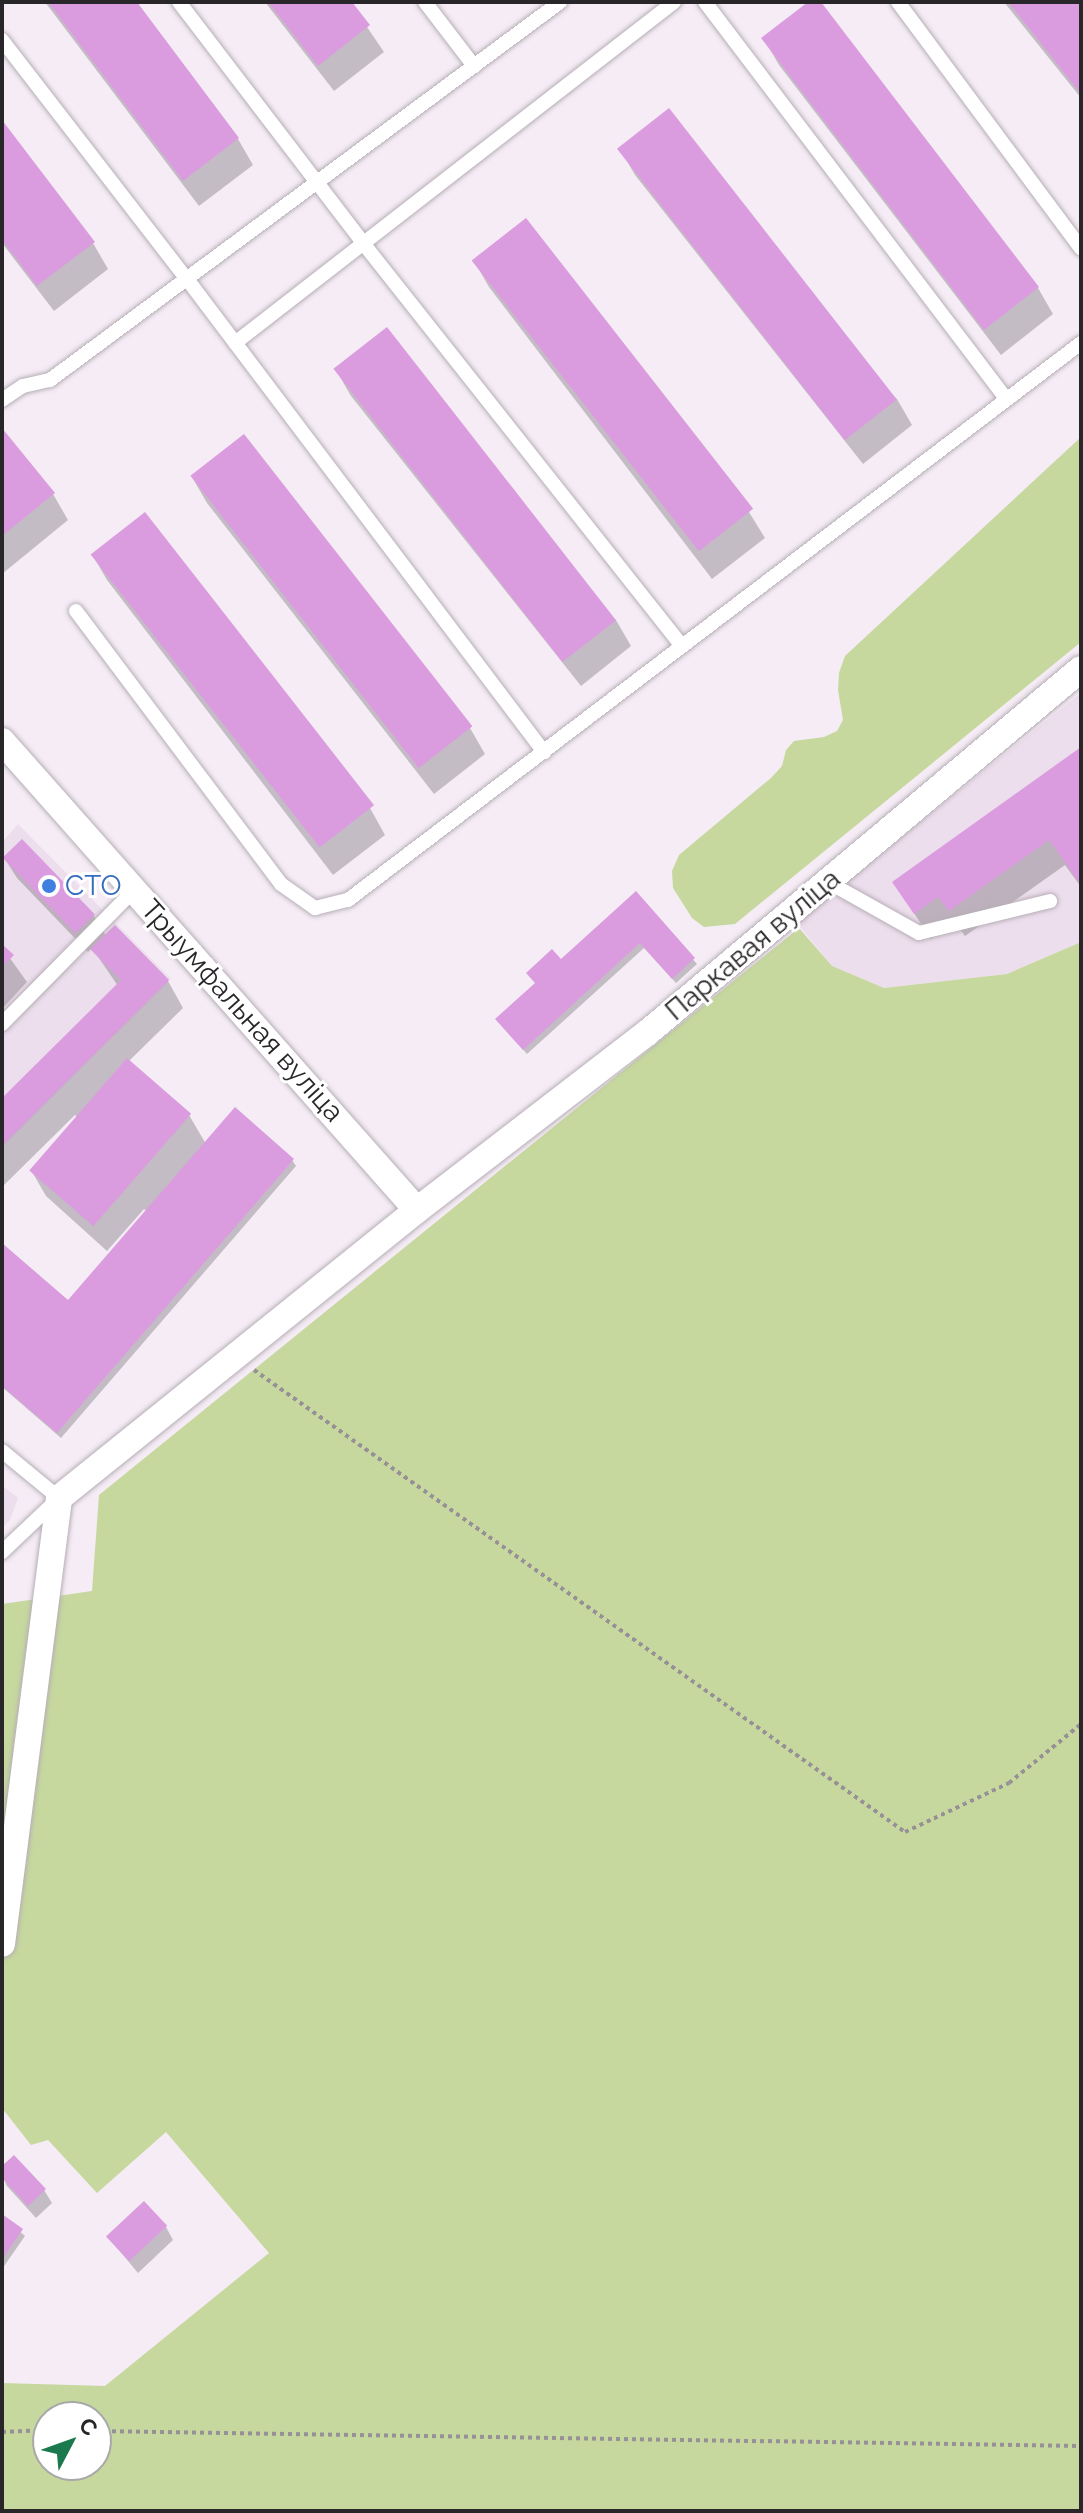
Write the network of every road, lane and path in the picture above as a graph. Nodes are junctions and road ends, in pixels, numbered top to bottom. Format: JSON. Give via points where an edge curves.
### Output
{"nodes":[{"id":1,"x":179,"y":2,"type":"edge"},
{"id":2,"x":425,"y":2,"type":"edge"},
{"id":3,"x":560,"y":2,"type":"edge"},
{"id":4,"x":674,"y":2,"type":"edge"},
{"id":5,"x":705,"y":2,"type":"edge"},
{"id":6,"x":898,"y":2,"type":"edge"},
{"id":7,"x":2,"y":40,"type":"edge"},
{"id":8,"x":474,"y":66,"type":"junction"},
{"id":9,"x":316,"y":183,"type":"junction"},
{"id":10,"x":363,"y":243,"type":"junction"},
{"id":11,"x":1081,"y":248,"type":"edge"},
{"id":12,"x":187,"y":279,"type":"junction"},
{"id":13,"x":235,"y":343,"type":"junction"},
{"id":14,"x":1081,"y":343,"type":"edge"},
{"id":15,"x":1006,"y":398,"type":"junction"},
{"id":16,"x":2,"y":400,"type":"edge"},
{"id":17,"x":76,"y":611,"type":"dead end"},
{"id":18,"x":682,"y":646,"type":"junction"},
{"id":19,"x":1081,"y":669,"type":"edge"},
{"id":20,"x":2,"y":741,"type":"edge"},
{"id":21,"x":544,"y":752,"type":"junction"},
{"id":22,"x":828,"y":882,"type":"junction"},
{"id":23,"x":134,"y":890,"type":"junction"},
{"id":24,"x":1050,"y":901,"type":"dead end"},
{"id":25,"x":2,"y":1024,"type":"edge"},
{"id":26,"x":417,"y":1210,"type":"junction"},
{"id":27,"x":235,"y":1357,"type":"junction"},
{"id":28,"x":2,"y":1451,"type":"edge"},
{"id":29,"x":59,"y":1498,"type":"junction"},
{"id":30,"x":2,"y":1552,"type":"edge"},
{"id":31,"x":1081,"y":1724,"type":"edge"},
{"id":32,"x":5,"y":1913,"type":"edge"},
{"id":33,"x":2,"y":1944,"type":"edge"},
{"id":34,"x":32,"y":2431,"type":"edge"},
{"id":35,"x":112,"y":2431,"type":"edge"},
{"id":36,"x":2,"y":2432,"type":"edge"},
{"id":37,"x":1081,"y":2446,"type":"edge"}],
"edges":[{"from":1,"to":9,"type":"lane"},
{"from":2,"to":8,"type":"lane"},
{"from":3,"to":8,"type":"lane"},
{"from":4,"to":10,"type":"lane"},
{"from":5,"to":15,"type":"lane"},
{"from":6,"to":11,"type":"lane"},
{"from":7,"to":12,"type":"lane"},
{"from":8,"to":9,"type":"lane"},
{"from":9,"to":10,"type":"lane"},
{"from":9,"to":12,"type":"lane"},
{"from":10,"to":13,"type":"lane"},
{"from":10,"to":18,"type":"lane"},
{"from":12,"to":13,"type":"lane"},
{"from":12,"to":16,"type":"lane","via":[[50,380],[23,386]]},
{"from":13,"to":21,"type":"lane"},
{"from":14,"to":15,"type":"lane"},
{"from":15,"to":18,"type":"lane"},
{"from":17,"to":21,"type":"lane","via":[[281,884],[315,908],[348,900]]},
{"from":18,"to":21,"type":"lane"},
{"from":19,"to":22,"type":"street","name":"Паркавая вуліца"},
{"from":20,"to":23,"type":"street","name":"Трыумфальная вуліца"},
{"from":22,"to":24,"type":"lane","via":[[919,933]]},
{"from":22,"to":26,"type":"street","name":"Паркавая вуліца","via":[[647,1033]]},
{"from":23,"to":25,"type":"lane"},
{"from":23,"to":26,"type":"street","name":"Трыумфальная вуліца"},
{"from":26,"to":27,"type":"street","name":"Паркавая вуліца"},
{"from":27,"to":29,"type":"street","name":"Паркавая вуліца"},
{"from":27,"to":31,"type":"path","via":[[905,1832],[1009,1783]]},
{"from":28,"to":29,"type":"lane"},
{"from":29,"to":30,"type":"lane"},
{"from":29,"to":32,"type":"street"},
{"from":32,"to":33,"type":"street"},
{"from":34,"to":36,"type":"path"},
{"from":35,"to":37,"type":"path"}]}
